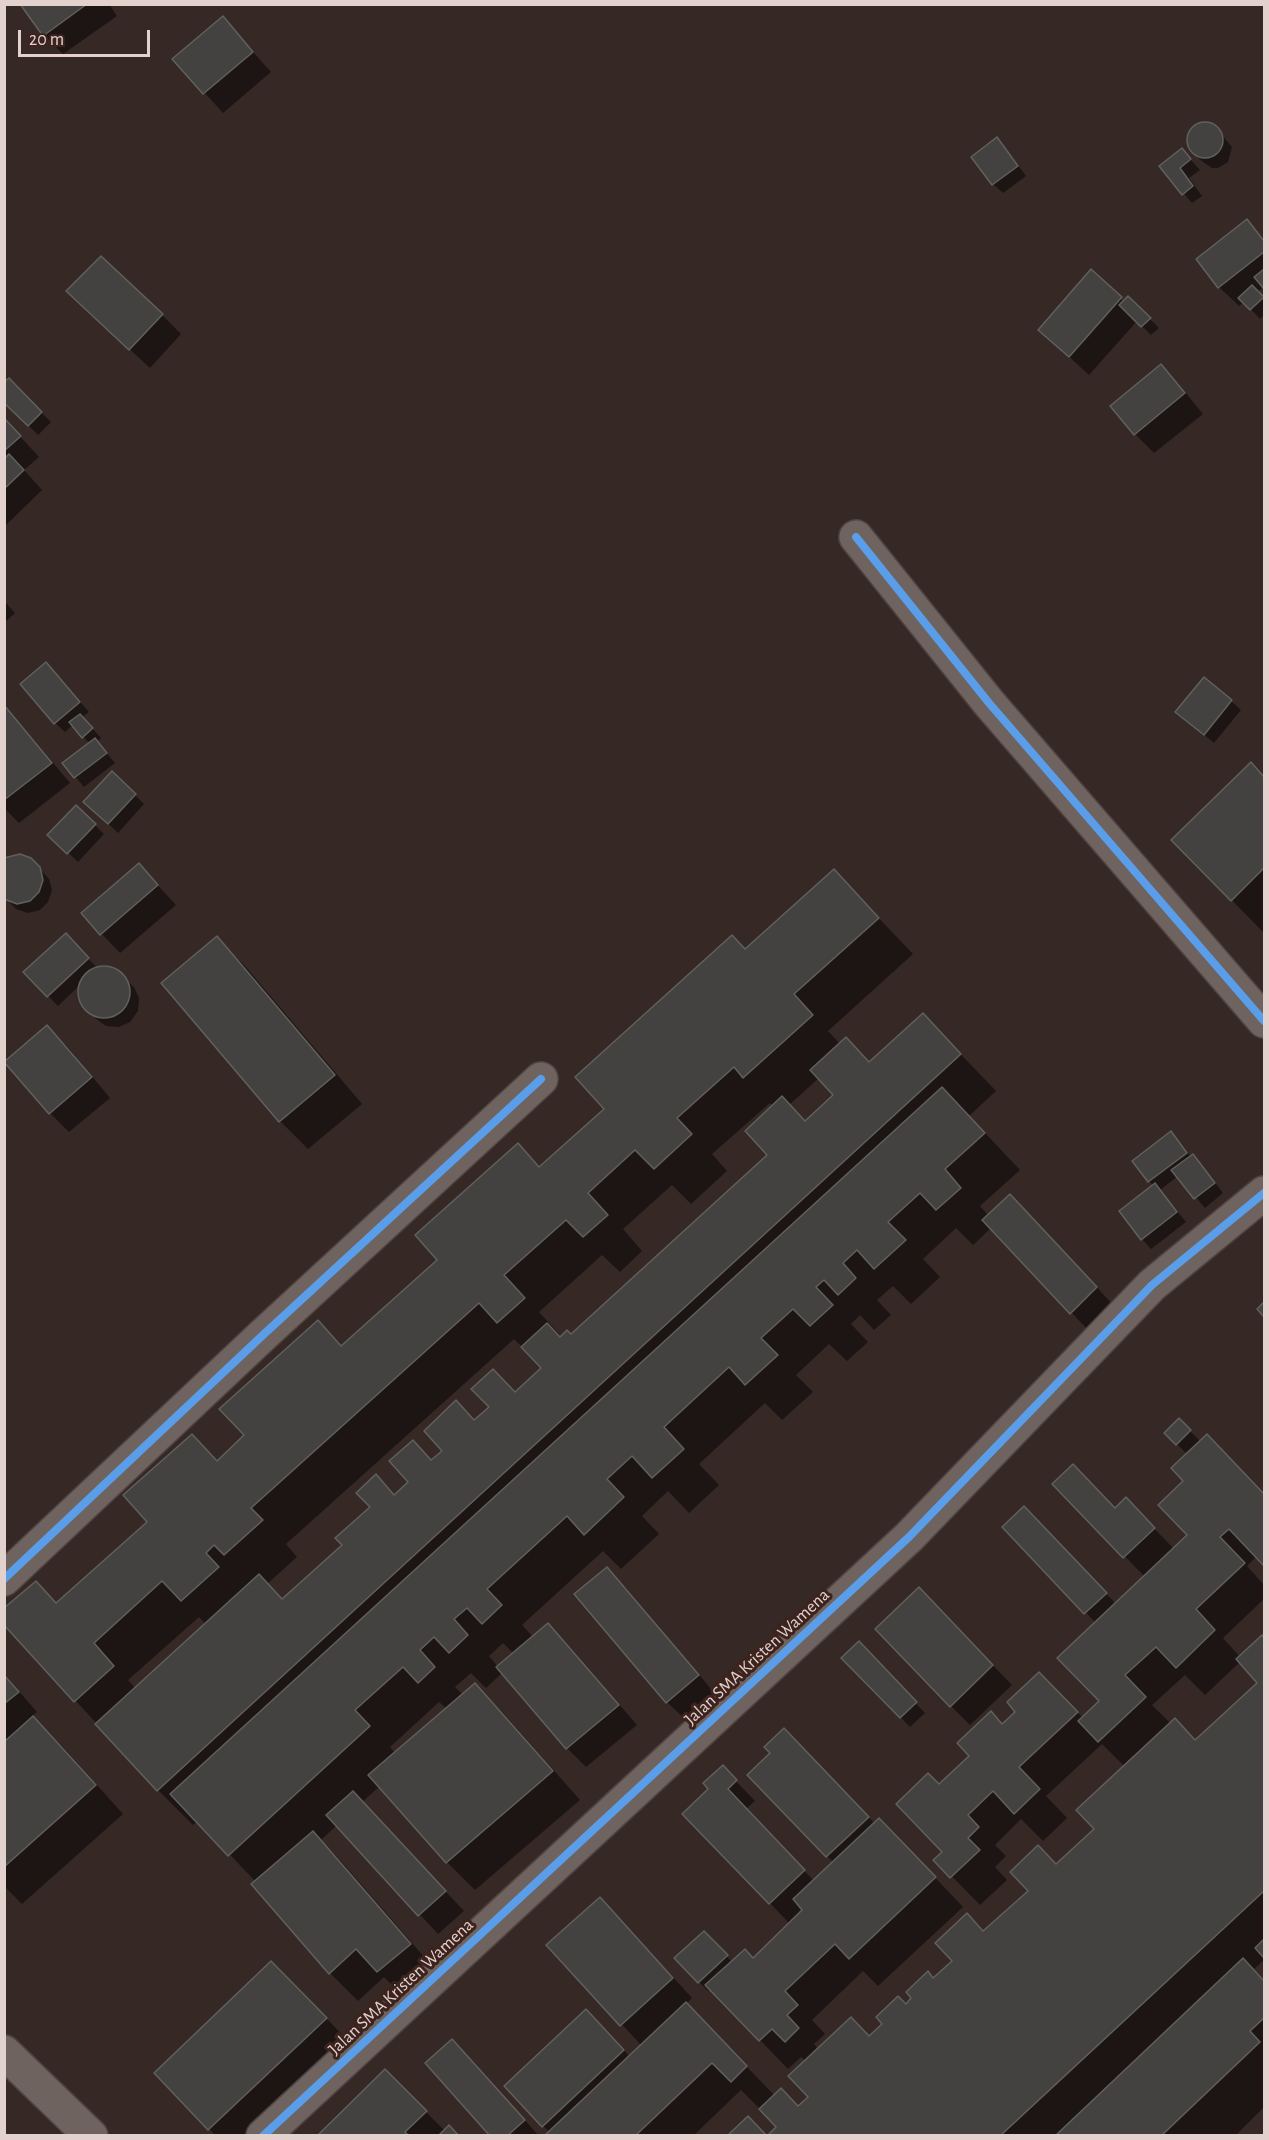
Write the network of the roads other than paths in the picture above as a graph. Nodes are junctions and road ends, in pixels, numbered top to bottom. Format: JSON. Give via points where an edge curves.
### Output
{"nodes":[{"id":1,"x":856,"y":537,"type":"dead end"},
{"id":2,"x":1264,"y":1022,"type":"edge"},
{"id":3,"x":541,"y":1079,"type":"dead end"},
{"id":4,"x":1264,"y":1193,"type":"edge"},
{"id":5,"x":4,"y":1579,"type":"edge"},
{"id":6,"x":4,"y":2052,"type":"edge"},
{"id":7,"x":91,"y":2136,"type":"edge"},
{"id":8,"x":263,"y":2136,"type":"edge"}],
"edges":[{"from":1,"to":2,"type":"street","via":[[989,703]]},
{"from":3,"to":5,"type":"street"},
{"from":4,"to":8,"type":"street","name":"Jalan SMA Kristen Wamena","via":[[1152,1285],[909,1537]]},
{"from":6,"to":7,"type":"street"}]}
